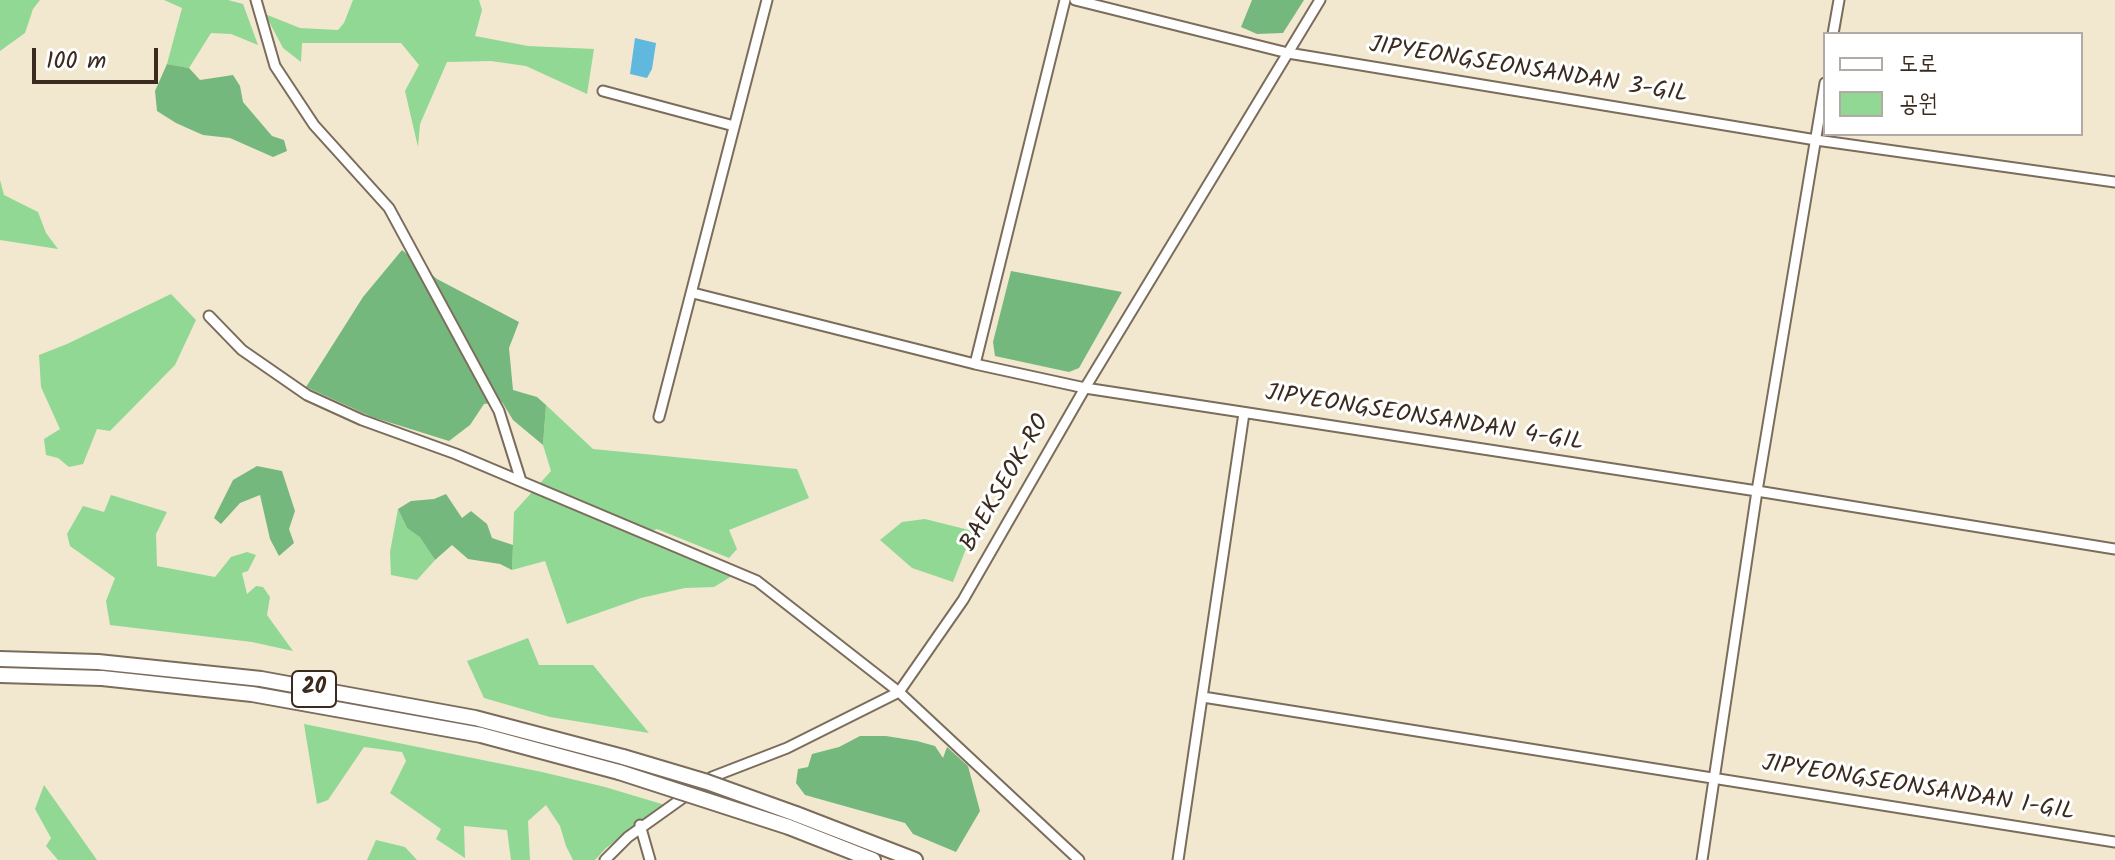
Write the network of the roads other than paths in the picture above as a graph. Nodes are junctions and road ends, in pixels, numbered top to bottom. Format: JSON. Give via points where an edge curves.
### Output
{"nodes":[{"id":1,"x":256,"y":0,"type":"edge"},
{"id":2,"x":767,"y":0,"type":"edge"},
{"id":3,"x":1065,"y":0,"type":"edge"},
{"id":4,"x":1075,"y":0,"type":"edge"},
{"id":5,"x":1320,"y":0,"type":"edge"},
{"id":6,"x":1839,"y":0,"type":"edge"},
{"id":7,"x":1833,"y":32,"type":"edge"},
{"id":8,"x":1288,"y":53,"type":"junction"},
{"id":9,"x":603,"y":91,"type":"dead end"},
{"id":10,"x":1823,"y":96,"type":"edge"},
{"id":11,"x":734,"y":126,"type":"junction"},
{"id":12,"x":1816,"y":140,"type":"junction"},
{"id":13,"x":2115,"y":182,"type":"edge"},
{"id":14,"x":693,"y":293,"type":"junction"},
{"id":15,"x":209,"y":316,"type":"dead end"},
{"id":16,"x":975,"y":364,"type":"junction"},
{"id":17,"x":1085,"y":388,"type":"junction"},
{"id":18,"x":1244,"y":413,"type":"junction"},
{"id":19,"x":659,"y":417,"type":"dead end"},
{"id":20,"x":521,"y":481,"type":"junction"},
{"id":21,"x":1757,"y":491,"type":"junction"},
{"id":22,"x":2115,"y":549,"type":"edge"},
{"id":23,"x":0,"y":659,"type":"edge"},
{"id":24,"x":0,"y":675,"type":"edge"},
{"id":25,"x":899,"y":692,"type":"junction"},
{"id":26,"x":1203,"y":697,"type":"junction"},
{"id":27,"x":1714,"y":777,"type":"junction"},
{"id":28,"x":793,"y":821,"type":"junction"},
{"id":29,"x":640,"y":826,"type":"junction"},
{"id":30,"x":2115,"y":842,"type":"edge"},
{"id":31,"x":605,"y":860,"type":"edge"},
{"id":32,"x":650,"y":860,"type":"edge"},
{"id":33,"x":873,"y":860,"type":"edge"},
{"id":34,"x":915,"y":860,"type":"edge"},
{"id":35,"x":1079,"y":860,"type":"edge"},
{"id":36,"x":1178,"y":860,"type":"edge"},
{"id":37,"x":1702,"y":860,"type":"edge"}],
"edges":[{"from":1,"to":20,"type":"street","via":[[275,66],[314,125],[389,208],[499,411]]},
{"from":2,"to":11,"type":"street"},
{"from":3,"to":16,"type":"street"},
{"from":4,"to":8,"type":"street","name":"JIPYEONGSEONSANDAN 3-GIL"},
{"from":5,"to":8,"type":"street","name":"BAEKSEOK-RO"},
{"from":6,"to":7,"type":"street"},
{"from":8,"to":12,"type":"street","name":"JIPYEONGSEONSANDAN 3-GIL"},
{"from":8,"to":17,"type":"street","name":"BAEKSEOK-RO"},
{"from":9,"to":11,"type":"street"},
{"from":10,"to":12,"type":"street"},
{"from":11,"to":14,"type":"street"},
{"from":12,"to":13,"type":"street","name":"JIPYEONGSEONSANDAN 3-GIL"},
{"from":12,"to":21,"type":"street"},
{"from":14,"to":16,"type":"street","name":"JIPYEONGSEONSANDAN 4-GIL"},
{"from":14,"to":19,"type":"street"},
{"from":15,"to":20,"type":"street","via":[[242,350],[307,395]]},
{"from":16,"to":17,"type":"street","name":"JIPYEONGSEONSANDAN 4-GIL"},
{"from":17,"to":18,"type":"street","name":"JIPYEONGSEONSANDAN 4-GIL"},
{"from":17,"to":25,"type":"street","name":"BAEKSEOK-RO","via":[[963,600]]},
{"from":18,"to":21,"type":"street","name":"JIPYEONGSEONSANDAN 4-GIL"},
{"from":18,"to":26,"type":"street"},
{"from":20,"to":25,"type":"street","via":[[757,581]]},
{"from":21,"to":22,"type":"street","name":"JIPYEONGSEONSANDAN 4-GIL"},
{"from":21,"to":27,"type":"street"},
{"from":23,"to":28,"type":"highway","number":"20","bridge":true,"via":[[98,662],[261,679],[475,718],[707,782]]},
{"from":24,"to":28,"type":"highway","number":"20","bridge":true,"via":[[102,678],[252,694],[481,735]]},
{"from":25,"to":29,"type":"street","name":"BAEKSEOK-RO","via":[[787,748],[712,777]]},
{"from":25,"to":35,"type":"street"},
{"from":26,"to":27,"type":"street","name":"JIPYEONGSEONSANDAN 1-GIL"},
{"from":26,"to":36,"type":"street"},
{"from":27,"to":30,"type":"street","name":"JIPYEONGSEONSANDAN 1-GIL"},
{"from":27,"to":37,"type":"street"},
{"from":28,"to":33,"type":"highway","number":"20"},
{"from":28,"to":34,"type":"highway","number":"20"},
{"from":29,"to":31,"type":"street","name":"BAEKSEOK-RO"},
{"from":29,"to":32,"type":"street"}]}
